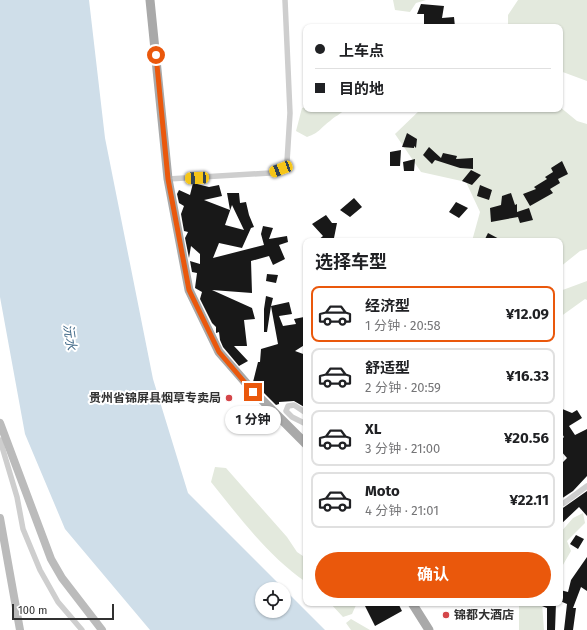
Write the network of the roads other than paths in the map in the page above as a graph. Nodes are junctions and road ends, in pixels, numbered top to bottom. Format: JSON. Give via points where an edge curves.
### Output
{"nodes":[{"id":1,"x":150,"y":0,"type":"edge"},
{"id":2,"x":285,"y":0,"type":"edge"},
{"id":3,"x":168,"y":179,"type":"junction"},
{"id":4,"x":303,"y":411,"type":"edge"},
{"id":5,"x":303,"y":422,"type":"edge"},
{"id":6,"x":0,"y":423,"type":"edge"},
{"id":7,"x":0,"y":440,"type":"edge"},
{"id":8,"x":303,"y":441,"type":"edge"},
{"id":9,"x":587,"y":486,"type":"edge"},
{"id":10,"x":563,"y":503,"type":"edge"},
{"id":11,"x":0,"y":518,"type":"edge"},
{"id":12,"x":414,"y":606,"type":"edge"},
{"id":13,"x":20,"y":630,"type":"edge"},
{"id":14,"x":82,"y":630,"type":"edge"},
{"id":15,"x":102,"y":630,"type":"edge"},
{"id":16,"x":429,"y":630,"type":"edge"}],
"edges":[{"from":1,"to":3,"type":"main road"},
{"from":2,"to":3,"type":"street","via":[[290,113],[287,162],[281,169],[270,174]]},
{"from":3,"to":8,"type":"main road","via":[[189,290],[219,352],[253,392]]},
{"from":4,"to":5,"type":"street","via":[[294,406],[288,406],[286,411]]},
{"from":6,"to":15,"type":"street","via":[[51,559],[62,578]]},
{"from":7,"to":14,"type":"street","via":[[17,497],[23,529],[40,570],[58,602]]},
{"from":9,"to":10,"type":"street"},
{"from":11,"to":13,"type":"street"},
{"from":12,"to":16,"type":"main road"}]}
